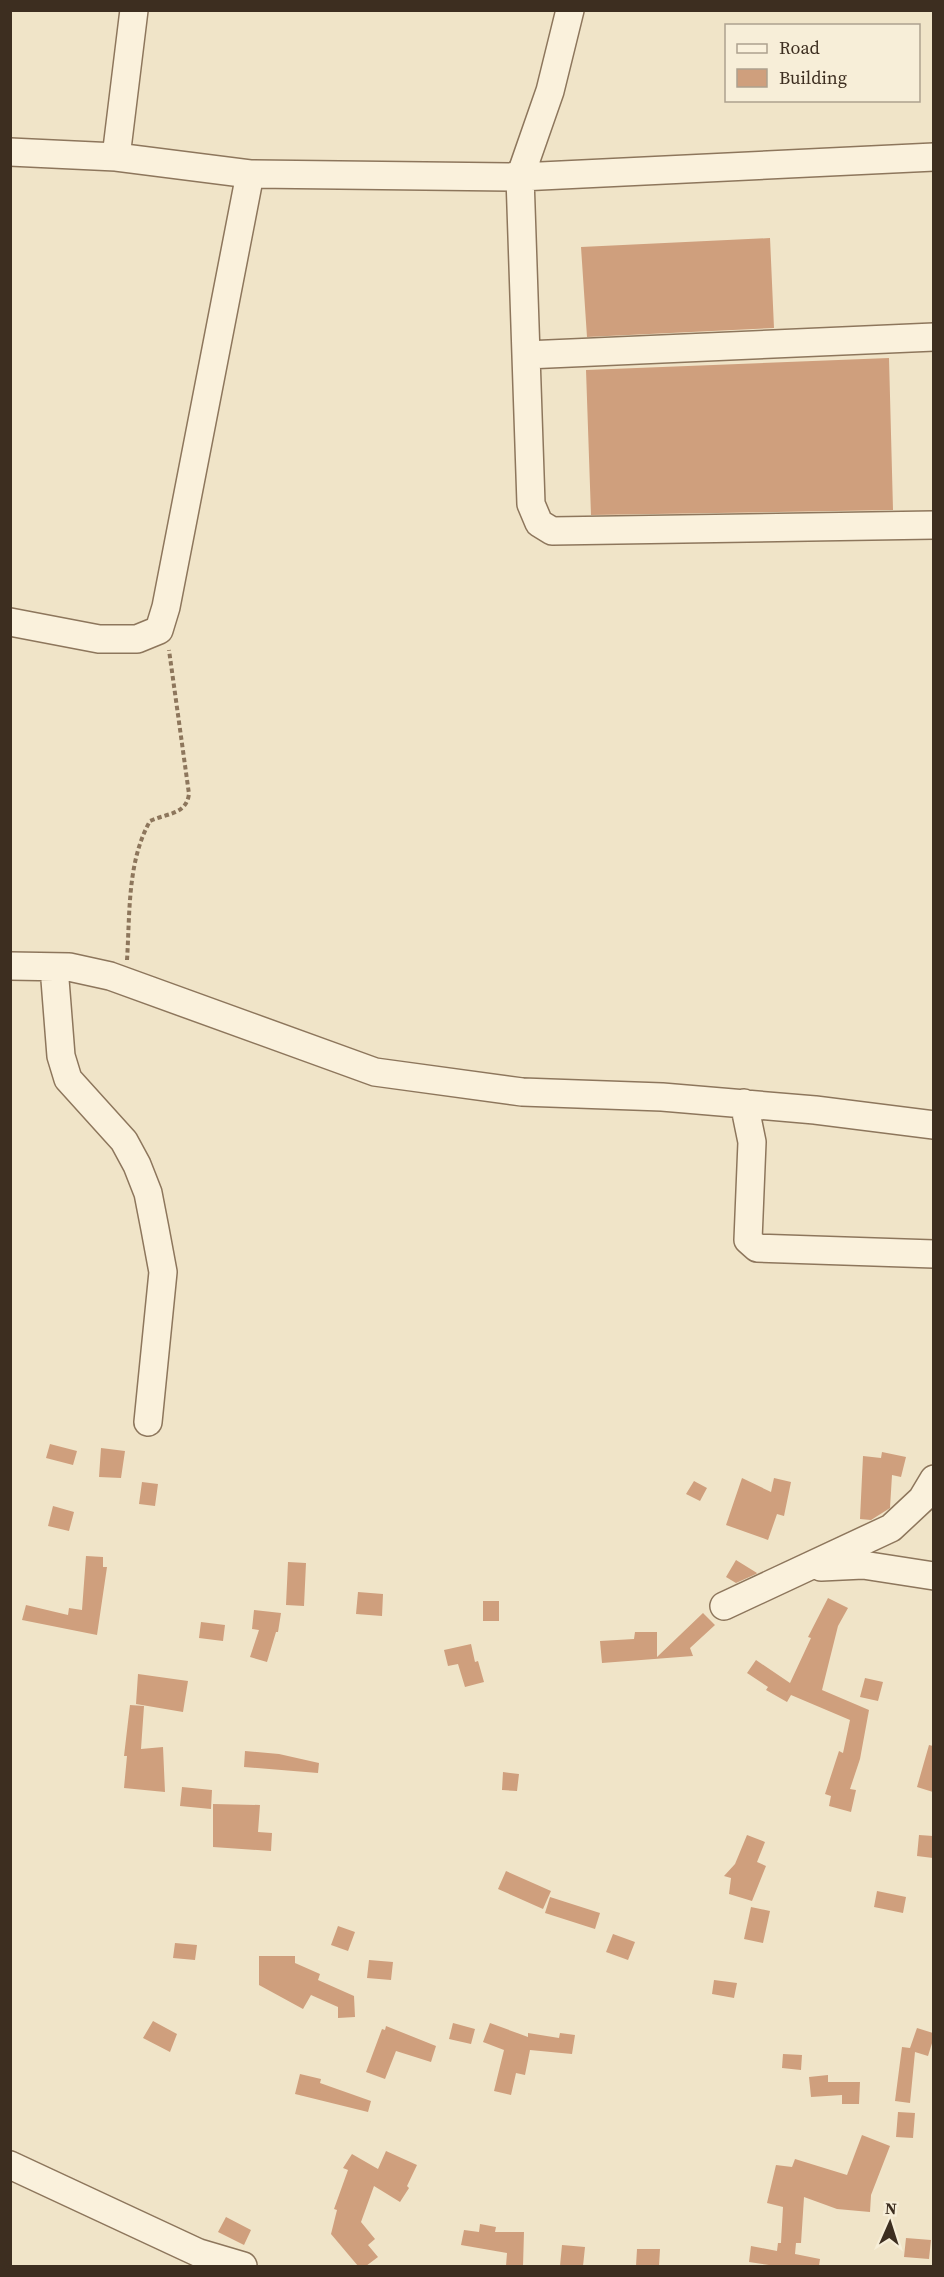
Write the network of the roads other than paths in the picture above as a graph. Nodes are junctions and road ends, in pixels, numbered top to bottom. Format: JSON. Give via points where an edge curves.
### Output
{"nodes":[{"id":1,"x":134,"y":10,"type":"edge"},
{"id":2,"x":570,"y":10,"type":"edge"},
{"id":3,"x":10,"y":152,"type":"edge"},
{"id":4,"x":116,"y":157,"type":"junction"},
{"id":5,"x":933,"y":157,"type":"edge"},
{"id":6,"x":250,"y":174,"type":"junction"},
{"id":7,"x":520,"y":177,"type":"junction"},
{"id":8,"x":933,"y":337,"type":"edge"},
{"id":9,"x":526,"y":355,"type":"junction"},
{"id":10,"x":933,"y":525,"type":"edge"},
{"id":11,"x":10,"y":621,"type":"edge"},
{"id":12,"x":10,"y":966,"type":"edge"},
{"id":13,"x":54,"y":967,"type":"junction"},
{"id":14,"x":744,"y":1103,"type":"junction"},
{"id":15,"x":933,"y":1125,"type":"edge"},
{"id":16,"x":933,"y":1254,"type":"edge"},
{"id":17,"x":148,"y":1422,"type":"dead end"},
{"id":18,"x":933,"y":1479,"type":"edge"},
{"id":19,"x":804,"y":1568,"type":"junction"},
{"id":20,"x":933,"y":1576,"type":"edge"},
{"id":21,"x":724,"y":1606,"type":"dead end"},
{"id":22,"x":10,"y":2165,"type":"edge"},
{"id":23,"x":243,"y":2266,"type":"edge"}],
"edges":[{"from":1,"to":4,"type":"street"},
{"from":2,"to":7,"type":"street","via":[[550,91]]},
{"from":3,"to":4,"type":"street"},
{"from":4,"to":6,"type":"street"},
{"from":5,"to":7,"type":"street"},
{"from":6,"to":7,"type":"street"},
{"from":6,"to":11,"type":"street","via":[[159,630],[137,639],[99,639]]},
{"from":7,"to":9,"type":"street"},
{"from":8,"to":9,"type":"street"},
{"from":9,"to":10,"type":"street","via":[[531,504],[539,523],[552,531]]},
{"from":12,"to":13,"type":"street"},
{"from":13,"to":14,"type":"street","via":[[69,967],[125,982],[375,1072],[522,1092]]},
{"from":13,"to":17,"type":"street","via":[[61,1056],[68,1079],[123,1141],[148,1193],[163,1272]]},
{"from":14,"to":15,"type":"street"},
{"from":14,"to":16,"type":"street","via":[[752,1142],[748,1240],[757,1248]]},
{"from":18,"to":19,"type":"street","via":[[922,1499],[891,1528]]},
{"from":19,"to":20,"type":"street","via":[[863,1564]]},
{"from":19,"to":21,"type":"street"},
{"from":22,"to":23,"type":"street","via":[[189,2248]]}]}
